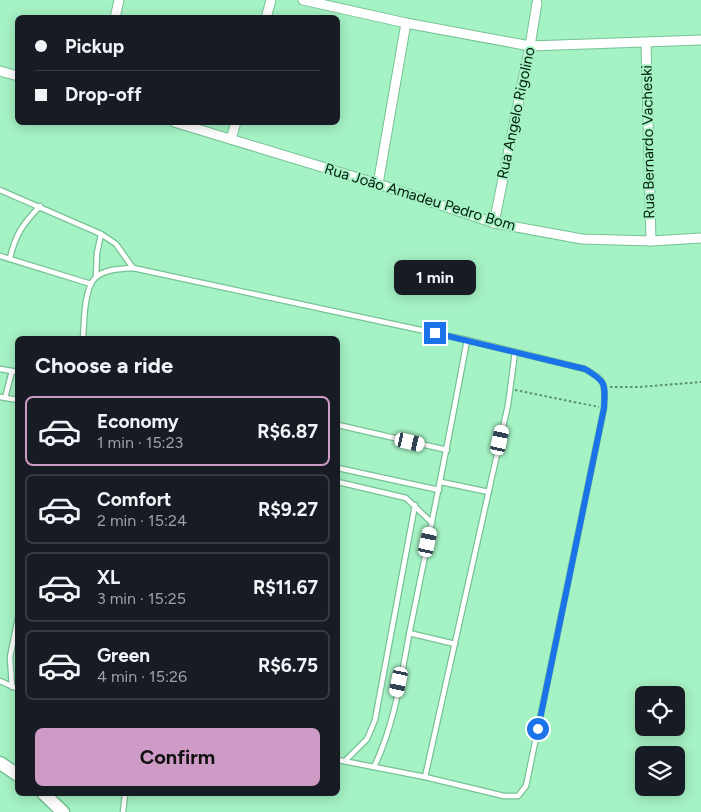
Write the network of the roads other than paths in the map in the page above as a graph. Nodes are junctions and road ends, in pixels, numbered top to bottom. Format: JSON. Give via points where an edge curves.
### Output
{"nodes":[{"id":1,"x":119,"y":0,"type":"edge"},
{"id":2,"x":271,"y":0,"type":"edge"},
{"id":3,"x":303,"y":0,"type":"edge"},
{"id":4,"x":537,"y":3,"type":"dead end"},
{"id":5,"x":116,"y":15,"type":"edge"},
{"id":6,"x":267,"y":15,"type":"edge"},
{"id":7,"x":406,"y":24,"type":"junction"},
{"id":8,"x":701,"y":40,"type":"edge"},
{"id":9,"x":646,"y":43,"type":"junction"},
{"id":10,"x":530,"y":46,"type":"junction"},
{"id":11,"x":0,"y":71,"type":"edge"},
{"id":12,"x":15,"y":75,"type":"edge"},
{"id":13,"x":184,"y":125,"type":"edge"},
{"id":14,"x":235,"y":125,"type":"edge"},
{"id":15,"x":231,"y":139,"type":"junction"},
{"id":16,"x":378,"y":184,"type":"junction"},
{"id":17,"x":0,"y":190,"type":"edge"},
{"id":18,"x":40,"y":206,"type":"junction"},
{"id":19,"x":494,"y":223,"type":"junction"},
{"id":20,"x":101,"y":234,"type":"junction"},
{"id":21,"x":701,"y":238,"type":"edge"},
{"id":22,"x":651,"y":241,"type":"junction"},
{"id":23,"x":0,"y":256,"type":"edge"},
{"id":24,"x":10,"y":258,"type":"junction"},
{"id":25,"x":132,"y":268,"type":"junction"},
{"id":26,"x":96,"y":277,"type":"junction"},
{"id":27,"x":91,"y":284,"type":"junction"},
{"id":28,"x":83,"y":336,"type":"edge"},
{"id":29,"x":467,"y":340,"type":"junction"},
{"id":30,"x":515,"y":352,"type":"junction"},
{"id":31,"x":0,"y":369,"type":"edge"},
{"id":32,"x":15,"y":371,"type":"edge"},
{"id":33,"x":3,"y":397,"type":"edge"},
{"id":34,"x":340,"y":425,"type":"edge"},
{"id":35,"x":447,"y":450,"type":"junction"},
{"id":36,"x":340,"y":468,"type":"edge"},
{"id":37,"x":340,"y":482,"type":"edge"},
{"id":38,"x":441,"y":482,"type":"junction"},
{"id":39,"x":439,"y":490,"type":"junction"},
{"id":40,"x":489,"y":492,"type":"junction"},
{"id":41,"x":415,"y":505,"type":"junction"},
{"id":42,"x":432,"y":523,"type":"junction"},
{"id":43,"x":15,"y":633,"type":"edge"},
{"id":44,"x":409,"y":633,"type":"junction"},
{"id":45,"x":455,"y":644,"type":"junction"},
{"id":46,"x":0,"y":681,"type":"edge"},
{"id":47,"x":12,"y":687,"type":"junction"},
{"id":48,"x":15,"y":688,"type":"edge"},
{"id":49,"x":340,"y":760,"type":"edge"},
{"id":50,"x":345,"y":761,"type":"junction"},
{"id":51,"x":0,"y":763,"type":"edge"},
{"id":52,"x":374,"y":767,"type":"junction"},
{"id":53,"x":15,"y":773,"type":"edge"},
{"id":54,"x":425,"y":777,"type":"junction"},
{"id":55,"x":46,"y":796,"type":"edge"},
{"id":56,"x":125,"y":796,"type":"edge"},
{"id":57,"x":63,"y":812,"type":"edge"},
{"id":58,"x":123,"y":812,"type":"edge"}],
"edges":[{"from":1,"to":5,"type":"street"},
{"from":2,"to":6,"type":"street"},
{"from":3,"to":7,"type":"street"},
{"from":4,"to":10,"type":"street","name":"Rua Angelo Rigolino"},
{"from":7,"to":10,"type":"street"},
{"from":7,"to":16,"type":"street"},
{"from":8,"to":9,"type":"street"},
{"from":9,"to":10,"type":"street"},
{"from":9,"to":22,"type":"street","name":"Rua Bernardo Vacheski"},
{"from":10,"to":19,"type":"street","name":"Rua Angelo Rigolino"},
{"from":11,"to":12,"type":"street"},
{"from":13,"to":15,"type":"street","name":"Rua João Amadeu Pedro Bom"},
{"from":14,"to":15,"type":"street"},
{"from":15,"to":16,"type":"street","name":"Rua João Amadeu Pedro Bom"},
{"from":16,"to":19,"type":"street","name":"Rua João Amadeu Pedro Bom"},
{"from":17,"to":18,"type":"lane"},
{"from":18,"to":20,"type":"lane"},
{"from":18,"to":24,"type":"lane","via":[[21,226]]},
{"from":19,"to":22,"type":"street","name":"Rua João Amadeu Pedro Bom","via":[[582,239]]},
{"from":20,"to":25,"type":"lane","via":[[116,244]]},
{"from":20,"to":26,"type":"lane"},
{"from":21,"to":22,"type":"street","name":"Rua João Amadeu Pedro Bom"},
{"from":23,"to":24,"type":"lane"},
{"from":24,"to":27,"type":"lane"},
{"from":25,"to":26,"type":"lane","via":[[112,270]]},
{"from":25,"to":29,"type":"lane"},
{"from":26,"to":27,"type":"lane"},
{"from":27,"to":28,"type":"lane"},
{"from":29,"to":30,"type":"lane"},
{"from":29,"to":35,"type":"lane"},
{"from":30,"to":40,"type":"lane"},
{"from":30,"to":54,"type":"lane","via":[[585,369],[599,377],[605,387],[604,408],[526,786],[518,796],[504,796]]},
{"from":31,"to":32,"type":"lane"},
{"from":32,"to":33,"type":"lane"},
{"from":34,"to":35,"type":"lane"},
{"from":35,"to":38,"type":"lane"},
{"from":36,"to":39,"type":"lane"},
{"from":37,"to":41,"type":"lane","via":[[406,498]]},
{"from":38,"to":39,"type":"lane"},
{"from":38,"to":40,"type":"lane"},
{"from":39,"to":42,"type":"lane"},
{"from":40,"to":45,"type":"lane"},
{"from":41,"to":42,"type":"lane"},
{"from":41,"to":50,"type":"lane","via":[[375,720],[367,739]]},
{"from":42,"to":44,"type":"lane"},
{"from":43,"to":47,"type":"lane","via":[[10,657]]},
{"from":44,"to":45,"type":"lane"},
{"from":44,"to":52,"type":"lane","via":[[392,716]]},
{"from":45,"to":54,"type":"lane"},
{"from":46,"to":47,"type":"lane"},
{"from":47,"to":48,"type":"lane"},
{"from":49,"to":50,"type":"lane"},
{"from":50,"to":52,"type":"lane"},
{"from":51,"to":53,"type":"street"},
{"from":52,"to":54,"type":"lane"},
{"from":55,"to":57,"type":"street"},
{"from":56,"to":58,"type":"lane"}]}
